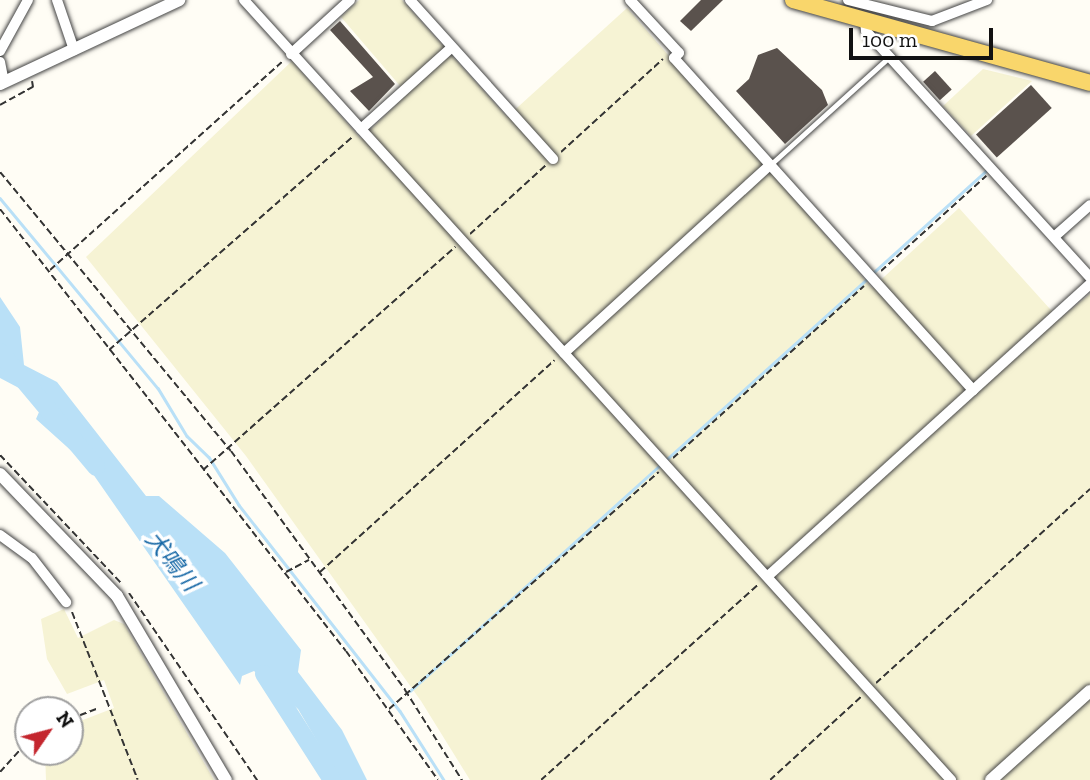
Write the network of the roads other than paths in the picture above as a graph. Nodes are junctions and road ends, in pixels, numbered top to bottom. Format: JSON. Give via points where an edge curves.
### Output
{"nodes":[{"id":1,"x":28,"y":0,"type":"edge"},
{"id":2,"x":57,"y":0,"type":"edge"},
{"id":3,"x":244,"y":0,"type":"edge"},
{"id":4,"x":350,"y":0,"type":"edge"},
{"id":5,"x":410,"y":0,"type":"edge"},
{"id":6,"x":793,"y":0,"type":"edge"},
{"id":7,"x":848,"y":0,"type":"edge"},
{"id":8,"x":986,"y":0,"type":"edge"},
{"id":9,"x":176,"y":1,"type":"edge"},
{"id":10,"x":636,"y":2,"type":"edge"},
{"id":11,"x":865,"y":21,"type":"junction"},
{"id":12,"x":452,"y":47,"type":"junction"},
{"id":13,"x":74,"y":50,"type":"junction"},
{"id":14,"x":0,"y":51,"type":"edge"},
{"id":15,"x":292,"y":54,"type":"junction"},
{"id":16,"x":889,"y":57,"type":"junction"},
{"id":17,"x":0,"y":62,"type":"edge"},
{"id":18,"x":2,"y":83,"type":"edge"},
{"id":19,"x":1090,"y":83,"type":"edge"},
{"id":20,"x":361,"y":129,"type":"junction"},
{"id":21,"x":553,"y":159,"type":"road end"},
{"id":22,"x":770,"y":165,"type":"junction"},
{"id":23,"x":1090,"y":205,"type":"edge"},
{"id":24,"x":1054,"y":237,"type":"junction"},
{"id":25,"x":1090,"y":277,"type":"edge"},
{"id":26,"x":1090,"y":284,"type":"edge"},
{"id":27,"x":564,"y":352,"type":"junction"},
{"id":28,"x":973,"y":390,"type":"junction"},
{"id":29,"x":0,"y":474,"type":"edge"},
{"id":30,"x":0,"y":535,"type":"edge"},
{"id":31,"x":768,"y":576,"type":"junction"},
{"id":32,"x":66,"y":602,"type":"road end"},
{"id":33,"x":1090,"y":691,"type":"edge"},
{"id":34,"x":226,"y":780,"type":"edge"},
{"id":35,"x":951,"y":780,"type":"edge"},
{"id":36,"x":992,"y":780,"type":"edge"}],
"edges":[{"from":1,"to":14,"type":"street"},
{"from":2,"to":13,"type":"street"},
{"from":3,"to":15,"type":"street"},
{"from":4,"to":15,"type":"street"},
{"from":5,"to":12,"type":"street"},
{"from":6,"to":11,"type":"main road"},
{"from":7,"to":8,"type":"street","via":[[932,21]]},
{"from":9,"to":13,"type":"street"},
{"from":10,"to":22,"type":"street","via":[[679,53],[671,56]]},
{"from":11,"to":16,"type":"street","via":[[866,31]]},
{"from":11,"to":19,"type":"main road"},
{"from":12,"to":20,"type":"street"},
{"from":12,"to":21,"type":"street"},
{"from":13,"to":18,"type":"street"},
{"from":15,"to":20,"type":"street"},
{"from":16,"to":22,"type":"lane"},
{"from":16,"to":24,"type":"street"},
{"from":17,"to":18,"type":"street"},
{"from":20,"to":27,"type":"street"},
{"from":22,"to":27,"type":"street"},
{"from":22,"to":28,"type":"street"},
{"from":23,"to":24,"type":"street"},
{"from":24,"to":25,"type":"street"},
{"from":26,"to":28,"type":"street"},
{"from":27,"to":31,"type":"street"},
{"from":28,"to":31,"type":"street"},
{"from":29,"to":34,"type":"street","via":[[117,596]]},
{"from":30,"to":32,"type":"street","via":[[32,558]]},
{"from":31,"to":35,"type":"street"},
{"from":33,"to":36,"type":"street"}]}
